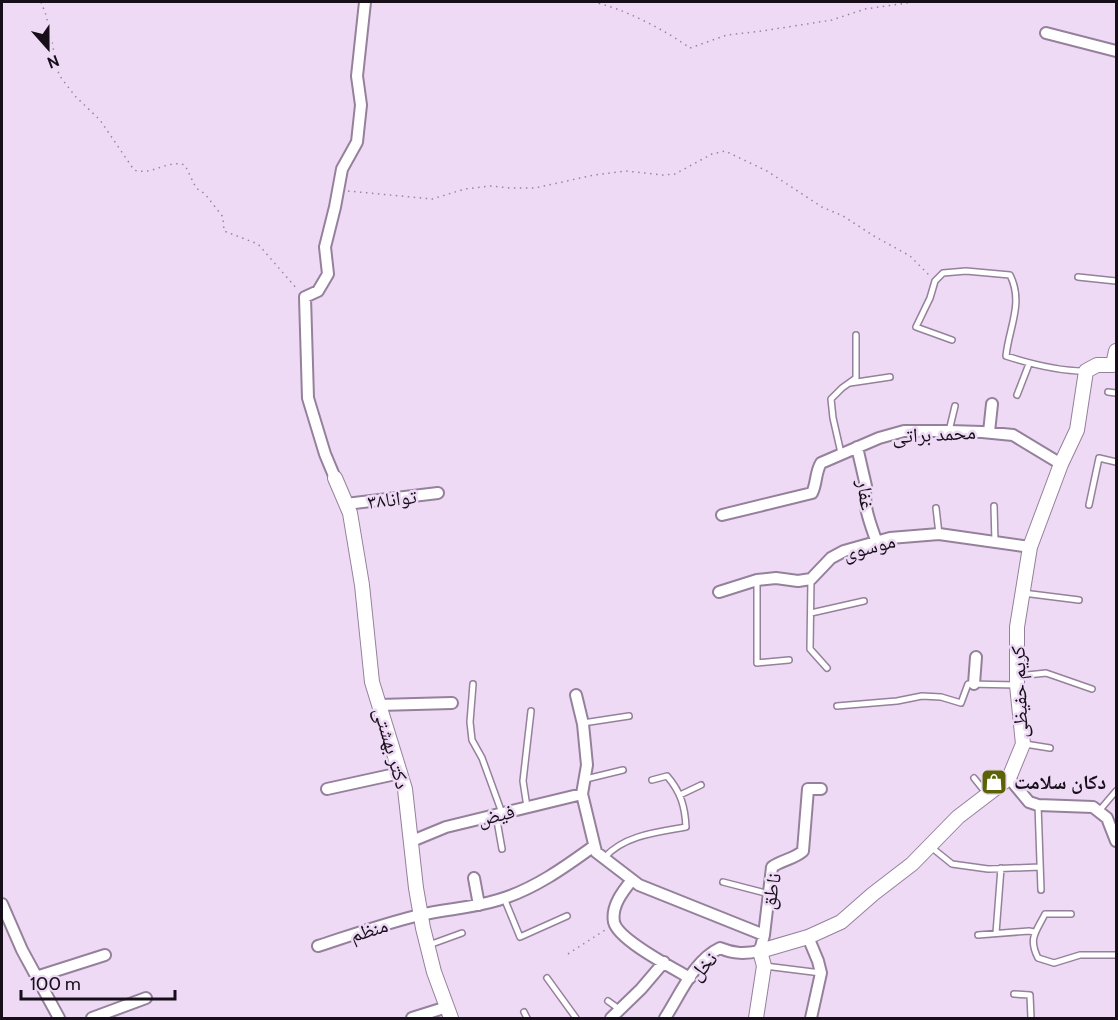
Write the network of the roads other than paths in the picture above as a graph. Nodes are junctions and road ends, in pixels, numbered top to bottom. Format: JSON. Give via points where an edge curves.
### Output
{"nodes":[{"id":1,"x":365,"y":2,"type":"edge"},
{"id":2,"x":1046,"y":33,"type":"dead end"},
{"id":3,"x":1116,"y":51,"type":"edge"},
{"id":4,"x":1078,"y":277,"type":"dead end"},
{"id":5,"x":1116,"y":281,"type":"edge"},
{"id":6,"x":856,"y":336,"type":"dead end"},
{"id":7,"x":952,"y":340,"type":"dead end"},
{"id":8,"x":1116,"y":351,"type":"edge"},
{"id":9,"x":1029,"y":364,"type":"junction"},
{"id":10,"x":1115,"y":365,"type":"edge"},
{"id":11,"x":1086,"y":371,"type":"junction"},
{"id":12,"x":891,"y":377,"type":"dead end"},
{"id":13,"x":849,"y":383,"type":"junction"},
{"id":14,"x":1108,"y":392,"type":"dead end"},
{"id":15,"x":1116,"y":393,"type":"edge"},
{"id":16,"x":1017,"y":395,"type":"dead end"},
{"id":17,"x":992,"y":404,"type":"dead end"},
{"id":18,"x":955,"y":406,"type":"dead end"},
{"id":19,"x":949,"y":431,"type":"junction"},
{"id":20,"x":989,"y":432,"type":"junction"},
{"id":21,"x":857,"y":447,"type":"junction"},
{"id":22,"x":841,"y":453,"type":"junction"},
{"id":23,"x":1116,"y":462,"type":"edge"},
{"id":24,"x":1061,"y":464,"type":"junction"},
{"id":25,"x":335,"y":478,"type":"joint"},
{"id":26,"x":438,"y":493,"type":"dead end"},
{"id":27,"x":346,"y":504,"type":"junction"},
{"id":28,"x":1089,"y":505,"type":"dead end"},
{"id":29,"x":994,"y":507,"type":"dead end"},
{"id":30,"x":936,"y":508,"type":"dead end"},
{"id":31,"x":722,"y":515,"type":"dead end"},
{"id":32,"x":939,"y":534,"type":"junction"},
{"id":33,"x":995,"y":542,"type":"junction"},
{"id":34,"x":877,"y":543,"type":"junction"},
{"id":35,"x":1030,"y":547,"type":"junction"},
{"id":36,"x":811,"y":579,"type":"junction"},
{"id":37,"x":757,"y":580,"type":"junction"},
{"id":38,"x":719,"y":592,"type":"dead end"},
{"id":39,"x":1022,"y":592,"type":"junction"},
{"id":40,"x":1079,"y":600,"type":"dead end"},
{"id":41,"x":864,"y":601,"type":"dead end"},
{"id":42,"x":811,"y":612,"type":"junction"},
{"id":43,"x":976,"y":657,"type":"dead end"},
{"id":44,"x":789,"y":660,"type":"dead end"},
{"id":45,"x":827,"y":668,"type":"dead end"},
{"id":46,"x":1017,"y":680,"type":"junction"},
{"id":47,"x":474,"y":684,"type":"dead end"},
{"id":48,"x":974,"y":684,"type":"junction"},
{"id":49,"x":1092,"y":689,"type":"dead end"},
{"id":50,"x":576,"y":694,"type":"dead end"},
{"id":51,"x":452,"y":704,"type":"dead end"},
{"id":52,"x":379,"y":705,"type":"junction"},
{"id":53,"x":837,"y":706,"type":"dead end"},
{"id":54,"x":531,"y":711,"type":"dead end"},
{"id":55,"x":629,"y":716,"type":"dead end"},
{"id":56,"x":583,"y":724,"type":"junction"},
{"id":57,"x":1023,"y":744,"type":"junction"},
{"id":58,"x":1050,"y":748,"type":"dead end"},
{"id":59,"x":623,"y":770,"type":"dead end"},
{"id":60,"x":400,"y":773,"type":"junction"},
{"id":61,"x":974,"y":778,"type":"dead end"},
{"id":62,"x":1008,"y":778,"type":"junction"},
{"id":63,"x":586,"y":779,"type":"junction"},
{"id":64,"x":652,"y":780,"type":"dead end"},
{"id":65,"x":700,"y":786,"type":"dead end"},
{"id":66,"x":327,"y":789,"type":"dead end"},
{"id":67,"x":822,"y":789,"type":"dead end"},
{"id":68,"x":1116,"y":791,"type":"edge"},
{"id":69,"x":582,"y":794,"type":"junction"},
{"id":70,"x":680,"y":795,"type":"junction"},
{"id":71,"x":987,"y":795,"type":"junction"},
{"id":72,"x":1038,"y":805,"type":"junction"},
{"id":73,"x":528,"y":807,"type":"junction"},
{"id":74,"x":1099,"y":811,"type":"junction"},
{"id":75,"x":499,"y":814,"type":"junction"},
{"id":76,"x":412,"y":841,"type":"junction"},
{"id":77,"x":1116,"y":841,"type":"edge"},
{"id":78,"x":594,"y":846,"type":"junction"},
{"id":79,"x":929,"y":846,"type":"junction"},
{"id":80,"x":502,"y":849,"type":"dead end"},
{"id":81,"x":603,"y":859,"type":"junction"},
{"id":82,"x":1040,"y":867,"type":"junction"},
{"id":83,"x":1001,"y":868,"type":"junction"},
{"id":84,"x":474,"y":878,"type":"dead end"},
{"id":85,"x":632,"y":880,"type":"junction"},
{"id":86,"x":723,"y":882,"type":"dead end"},
{"id":87,"x":1041,"y":890,"type":"dead end"},
{"id":88,"x":769,"y":894,"type":"junction"},
{"id":89,"x":504,"y":898,"type":"junction"},
{"id":90,"x":2,"y":904,"type":"edge"},
{"id":91,"x":478,"y":905,"type":"junction"},
{"id":92,"x":1071,"y":914,"type":"dead end"},
{"id":93,"x":421,"y":915,"type":"junction"},
{"id":94,"x":567,"y":916,"type":"dead end"},
{"id":95,"x":1034,"y":932,"type":"junction"},
{"id":96,"x":462,"y":933,"type":"dead end"},
{"id":97,"x":996,"y":933,"type":"junction"},
{"id":98,"x":764,"y":935,"type":"junction"},
{"id":99,"x":978,"y":935,"type":"dead end"},
{"id":100,"x":808,"y":936,"type":"junction"},
{"id":101,"x":318,"y":945,"type":"dead end"},
{"id":102,"x":428,"y":946,"type":"junction"},
{"id":103,"x":760,"y":951,"type":"junction"},
{"id":104,"x":105,"y":955,"type":"dead end"},
{"id":105,"x":1116,"y":955,"type":"edge"},
{"id":106,"x":664,"y":962,"type":"junction"},
{"id":107,"x":764,"y":966,"type":"junction"},
{"id":108,"x":821,"y":973,"type":"junction"},
{"id":109,"x":36,"y":977,"type":"junction"},
{"id":110,"x":547,"y":978,"type":"dead end"},
{"id":111,"x":690,"y":978,"type":"junction"},
{"id":112,"x":1014,"y":994,"type":"dead end"},
{"id":113,"x":146,"y":998,"type":"dead end"},
{"id":114,"x":609,"y":1001,"type":"dead end"},
{"id":115,"x":620,"y":1010,"type":"junction"},
{"id":116,"x":449,"y":1013,"type":"edge"},
{"id":117,"x":59,"y":1018,"type":"edge"},
{"id":118,"x":92,"y":1018,"type":"edge"},
{"id":119,"x":412,"y":1018,"type":"edge"},
{"id":120,"x":576,"y":1018,"type":"edge"},
{"id":121,"x":611,"y":1018,"type":"edge"},
{"id":122,"x":665,"y":1018,"type":"edge"},
{"id":123,"x":756,"y":1018,"type":"edge"},
{"id":124,"x":811,"y":1018,"type":"edge"},
{"id":125,"x":1031,"y":1018,"type":"edge"}],
"edges":[{"from":1,"to":25,"type":"street","via":[[357,76],[362,105],[357,142],[342,169],[325,247],[328,274],[318,291],[305,297],[308,398]]},
{"from":2,"to":3,"type":"street"},
{"from":4,"to":5,"type":"lane"},
{"from":6,"to":13,"type":"lane","via":[[856,378]]},
{"from":7,"to":9,"type":"lane","via":[[916,327],[935,281],[943,273],[966,271],[1010,275],[1016,287],[1017,310],[1006,356]]},
{"from":8,"to":10,"type":"street"},
{"from":9,"to":11,"type":"lane"},
{"from":9,"to":16,"type":"lane"},
{"from":10,"to":11,"type":"street","via":[[1097,365]]},
{"from":11,"to":24,"type":"street","name":"کریم حفیظی","via":[[1077,430]]},
{"from":12,"to":13,"type":"lane"},
{"from":13,"to":22,"type":"lane","via":[[831,399]]},
{"from":14,"to":15,"type":"lane"},
{"from":17,"to":20,"type":"street"},
{"from":18,"to":19,"type":"lane"},
{"from":19,"to":20,"type":"street","name":"محمد براتی"},
{"from":19,"to":21,"type":"street","name":"محمد براتی","via":[[904,431]]},
{"from":20,"to":24,"type":"street","name":"محمد براتی","via":[[1013,435]]},
{"from":21,"to":22,"type":"street","name":"محمد براتی"},
{"from":21,"to":34,"type":"street","name":"غفار"},
{"from":22,"to":31,"type":"street","name":"محمد براتی","via":[[821,463],[812,493]]},
{"from":23,"to":28,"type":"lane","via":[[1099,458]]},
{"from":24,"to":35,"type":"street","name":"کریم حفیظی"},
{"from":25,"to":27,"type":"street","name":"دکتر بهشتی"},
{"from":26,"to":27,"type":"street","name":"توانا۳۸"},
{"from":27,"to":52,"type":"street","name":"دکتر بهشتی","via":[[362,585],[372,682]]},
{"from":29,"to":33,"type":"lane"},
{"from":30,"to":32,"type":"lane"},
{"from":32,"to":33,"type":"street","name":"موسوی"},
{"from":32,"to":34,"type":"street","name":"موسوی","via":[[890,538]]},
{"from":33,"to":35,"type":"street","name":"موسوی"},
{"from":34,"to":36,"type":"street","name":"موسوی","via":[[831,558]]},
{"from":35,"to":39,"type":"street","name":"کریم حفیظی"},
{"from":36,"to":37,"type":"street"},
{"from":36,"to":42,"type":"lane"},
{"from":37,"to":38,"type":"street"},
{"from":37,"to":44,"type":"lane","via":[[756,663]]},
{"from":39,"to":40,"type":"lane"},
{"from":39,"to":46,"type":"street","name":"کریم حفیظی","via":[[1017,627]]},
{"from":41,"to":42,"type":"lane"},
{"from":42,"to":45,"type":"lane","via":[[810,649]]},
{"from":43,"to":48,"type":"street"},
{"from":46,"to":48,"type":"lane"},
{"from":46,"to":49,"type":"lane","via":[[1046,673]]},
{"from":46,"to":57,"type":"street","name":"کریم حفیظی"},
{"from":47,"to":75,"type":"lane","via":[[472,740],[482,758]]},
{"from":48,"to":53,"type":"lane","via":[[968,684],[961,703],[922,696]]},
{"from":50,"to":56,"type":"street"},
{"from":51,"to":52,"type":"street"},
{"from":52,"to":60,"type":"street","name":"دکتر بهشتی"},
{"from":54,"to":73,"type":"lane","via":[[523,781]]},
{"from":55,"to":56,"type":"lane"},
{"from":56,"to":63,"type":"street"},
{"from":57,"to":58,"type":"lane"},
{"from":57,"to":62,"type":"street","name":"کریم حفیظی"},
{"from":59,"to":63,"type":"lane"},
{"from":60,"to":66,"type":"street"},
{"from":60,"to":76,"type":"street","name":"دکتر بهشتی"},
{"from":61,"to":71,"type":"lane"},
{"from":62,"to":71,"type":"street","name":"کریم حفیظی"},
{"from":62,"to":72,"type":"street","via":[[1029,802]]},
{"from":63,"to":69,"type":"street"},
{"from":64,"to":70,"type":"lane","via":[[667,776]]},
{"from":65,"to":70,"type":"lane"},
{"from":67,"to":88,"type":"street","name":"ناطق","via":[[808,789],[803,851],[772,867]]},
{"from":68,"to":74,"type":"lane"},
{"from":69,"to":73,"type":"street","name":"فیض"},
{"from":69,"to":78,"type":"street"},
{"from":70,"to":81,"type":"lane","via":[[686,827],[631,839]]},
{"from":71,"to":79,"type":"street","name":"کریم حفیظی","via":[[957,817]]},
{"from":72,"to":74,"type":"street","via":[[1093,807]]},
{"from":72,"to":82,"type":"lane"},
{"from":73,"to":75,"type":"street","name":"فیض"},
{"from":74,"to":77,"type":"street","via":[[1107,818]]},
{"from":75,"to":76,"type":"street","name":"فیض","via":[[446,827]]},
{"from":75,"to":80,"type":"lane"},
{"from":76,"to":93,"type":"street","name":"دکتر بهشتی"},
{"from":78,"to":81,"type":"street"},
{"from":78,"to":89,"type":"street","name":"منظم","via":[[561,870]]},
{"from":79,"to":83,"type":"lane","via":[[952,864]]},
{"from":79,"to":100,"type":"street","name":"کریم حفیظی","via":[[841,922]]},
{"from":81,"to":85,"type":"street"},
{"from":82,"to":83,"type":"lane"},
{"from":82,"to":87,"type":"lane"},
{"from":83,"to":97,"type":"lane"},
{"from":84,"to":91,"type":"street"},
{"from":85,"to":98,"type":"street"},
{"from":85,"to":106,"type":"street","via":[[614,911],[614,924],[629,941]]},
{"from":86,"to":88,"type":"lane"},
{"from":88,"to":98,"type":"street","name":"ناطق"},
{"from":89,"to":91,"type":"street","name":"منظم"},
{"from":89,"to":94,"type":"lane","via":[[520,937]]},
{"from":90,"to":109,"type":"street"},
{"from":91,"to":93,"type":"street","name":"منظم"},
{"from":92,"to":95,"type":"lane","via":[[1045,914]]},
{"from":93,"to":101,"type":"street","name":"منظم"},
{"from":93,"to":102,"type":"street","name":"دکتر بهشتی"},
{"from":95,"to":97,"type":"lane"},
{"from":95,"to":105,"type":"lane","via":[[1033,948],[1038,958],[1054,963],[1080,955]]},
{"from":96,"to":102,"type":"lane"},
{"from":97,"to":99,"type":"lane"},
{"from":98,"to":103,"type":"street","name":"ناطق"},
{"from":100,"to":103,"type":"street","name":"کریم حفیظی"},
{"from":100,"to":108,"type":"street"},
{"from":102,"to":116,"type":"street","name":"دکتر بهشتی"},
{"from":103,"to":107,"type":"street"},
{"from":103,"to":111,"type":"street","name":"نخل","via":[[712,951]]},
{"from":104,"to":109,"type":"street"},
{"from":106,"to":111,"type":"street"},
{"from":106,"to":115,"type":"street"},
{"from":107,"to":108,"type":"lane"},
{"from":107,"to":123,"type":"street"},
{"from":108,"to":124,"type":"street"},
{"from":109,"to":117,"type":"street"},
{"from":110,"to":120,"type":"lane"},
{"from":111,"to":122,"type":"street","name":"نخل"},
{"from":112,"to":125,"type":"lane","via":[[1030,995]]},
{"from":113,"to":118,"type":"street"},
{"from":114,"to":115,"type":"lane"},
{"from":115,"to":121,"type":"street"},
{"from":116,"to":119,"type":"street"}]}
